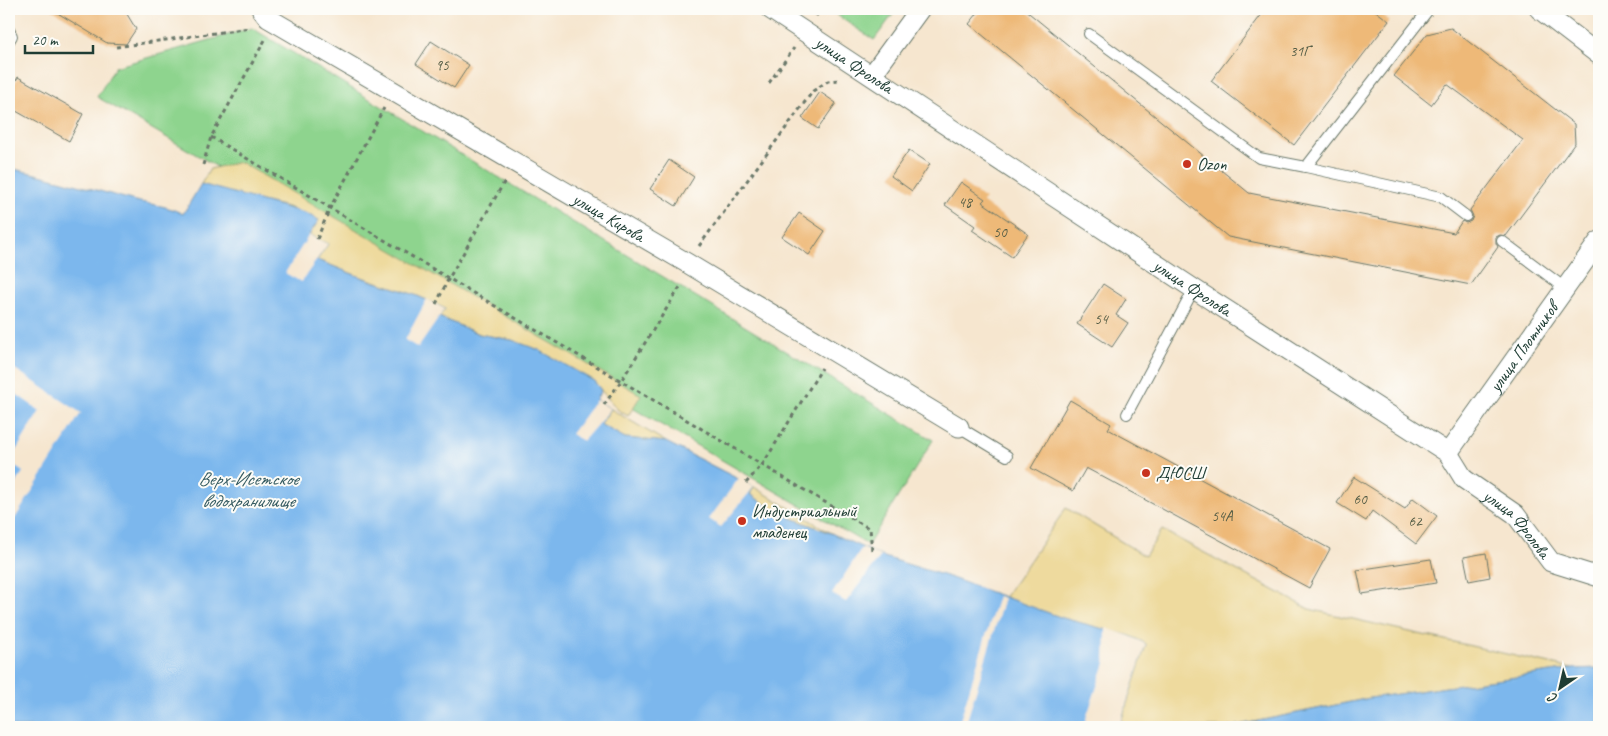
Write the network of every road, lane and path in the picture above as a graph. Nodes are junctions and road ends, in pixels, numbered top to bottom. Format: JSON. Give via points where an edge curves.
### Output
{"nodes":[{"id":1,"x":261,"y":9,"type":"edge"},
{"id":2,"x":770,"y":9,"type":"edge"},
{"id":3,"x":920,"y":9,"type":"edge"},
{"id":4,"x":1429,"y":9,"type":"edge"},
{"id":5,"x":1539,"y":9,"type":"edge"},
{"id":6,"x":253,"y":28,"type":"dead end"},
{"id":7,"x":9,"y":30,"type":"edge"},
{"id":8,"x":805,"y":31,"type":"junction"},
{"id":9,"x":1089,"y":34,"type":"dead end"},
{"id":10,"x":266,"y":39,"type":"dead end"},
{"id":11,"x":9,"y":41,"type":"edge"},
{"id":12,"x":116,"y":47,"type":"dead end"},
{"id":13,"x":1599,"y":55,"type":"edge"},
{"id":14,"x":872,"y":75,"type":"junction"},
{"id":15,"x":770,"y":83,"type":"dead end"},
{"id":16,"x":388,"y":101,"type":"dead end"},
{"id":17,"x":211,"y":137,"type":"junction"},
{"id":18,"x":203,"y":165,"type":"dead end"},
{"id":19,"x":1306,"y":167,"type":"junction"},
{"id":20,"x":509,"y":174,"type":"dead end"},
{"id":21,"x":330,"y":208,"type":"junction"},
{"id":22,"x":1466,"y":216,"type":"dead end"},
{"id":23,"x":317,"y":239,"type":"dead end"},
{"id":24,"x":1502,"y":241,"type":"dead end"},
{"id":25,"x":1599,"y":241,"type":"edge"},
{"id":26,"x":686,"y":271,"type":"junction"},
{"id":27,"x":449,"y":278,"type":"junction"},
{"id":28,"x":1565,"y":288,"type":"junction"},
{"id":29,"x":1194,"y":289,"type":"junction"},
{"id":30,"x":436,"y":304,"type":"dead end"},
{"id":31,"x":825,"y":364,"type":"dead end"},
{"id":32,"x":621,"y":380,"type":"junction"},
{"id":33,"x":604,"y":404,"type":"dead end"},
{"id":34,"x":1128,"y":414,"type":"dead end"},
{"id":35,"x":959,"y":427,"type":"joint"},
{"id":36,"x":1448,"y":453,"type":"junction"},
{"id":37,"x":1007,"y":456,"type":"dead end"},
{"id":38,"x":763,"y":464,"type":"junction"},
{"id":39,"x":746,"y":482,"type":"dead end"},
{"id":40,"x":872,"y":551,"type":"dead end"},
{"id":41,"x":1599,"y":577,"type":"edge"}],
"edges":[{"from":1,"to":26,"type":"street","name":"улица Кирова","via":[[268,18]]},
{"from":2,"to":8,"type":"street","name":"улица Фролова"},
{"from":3,"to":14,"type":"street"},
{"from":4,"to":19,"type":"lane"},
{"from":5,"to":13,"type":"street"},
{"from":6,"to":12,"type":"path"},
{"from":7,"to":11,"type":"lane","via":[[12,36]]},
{"from":8,"to":14,"type":"street","name":"улица Фролова"},
{"from":8,"to":15,"type":"path"},
{"from":9,"to":19,"type":"lane","via":[[1259,158]]},
{"from":10,"to":17,"type":"path"},
{"from":14,"to":26,"type":"path","via":[[828,81],[813,91]]},
{"from":14,"to":29,"type":"street","name":"улица Фролова"},
{"from":16,"to":21,"type":"path"},
{"from":17,"to":18,"type":"path"},
{"from":17,"to":21,"type":"path"},
{"from":19,"to":22,"type":"lane","via":[[1441,197]]},
{"from":20,"to":27,"type":"path"},
{"from":21,"to":23,"type":"path"},
{"from":21,"to":27,"type":"path"},
{"from":24,"to":28,"type":"lane"},
{"from":25,"to":28,"type":"street","name":"улица Плотников"},
{"from":26,"to":32,"type":"path"},
{"from":26,"to":35,"type":"street","name":"улица Кирова"},
{"from":27,"to":30,"type":"path"},
{"from":27,"to":32,"type":"path"},
{"from":28,"to":36,"type":"street","name":"улица Плотников"},
{"from":29,"to":34,"type":"lane"},
{"from":29,"to":36,"type":"street","name":"улица Фролова"},
{"from":31,"to":38,"type":"path"},
{"from":32,"to":33,"type":"path"},
{"from":32,"to":38,"type":"path"},
{"from":35,"to":37,"type":"lane"},
{"from":36,"to":41,"type":"street","name":"улица Фролова","via":[[1464,479],[1515,514],[1551,562]]},
{"from":38,"to":39,"type":"path"},
{"from":38,"to":40,"type":"path","via":[[870,529]]}]}
